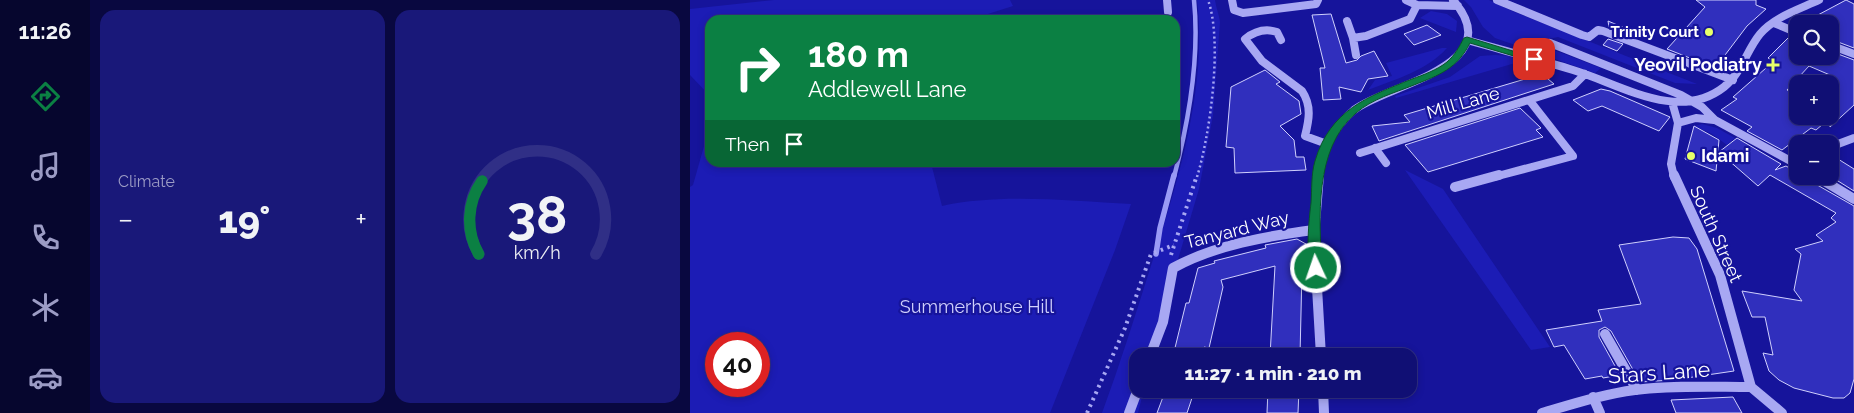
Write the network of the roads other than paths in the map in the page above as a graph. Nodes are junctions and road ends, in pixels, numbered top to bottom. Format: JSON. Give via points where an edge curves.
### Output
{"nodes":[{"id":1,"x":1168,"y":0,"type":"edge"},
{"id":2,"x":1232,"y":0,"type":"edge"},
{"id":3,"x":1318,"y":0,"type":"edge"},
{"id":4,"x":1406,"y":0,"type":"edge"},
{"id":5,"x":1497,"y":0,"type":"edge"},
{"id":6,"x":1819,"y":0,"type":"edge"},
{"id":7,"x":1455,"y":3,"type":"edge"},
{"id":8,"x":1417,"y":5,"type":"junction"},
{"id":9,"x":1168,"y":12,"type":"dead end"},
{"id":10,"x":1347,"y":22,"type":"dead end"},
{"id":11,"x":1774,"y":23,"type":"junction"},
{"id":12,"x":1789,"y":29,"type":"edge"},
{"id":13,"x":1352,"y":38,"type":"junction"},
{"id":14,"x":1281,"y":40,"type":"dead end"},
{"id":15,"x":1467,"y":40,"type":"junction"},
{"id":16,"x":1550,"y":43,"type":"dead end"},
{"id":17,"x":1839,"y":48,"type":"edge"},
{"id":18,"x":1854,"y":54,"type":"edge"},
{"id":19,"x":1356,"y":55,"type":"dead end"},
{"id":20,"x":1585,"y":74,"type":"junction"},
{"id":21,"x":1733,"y":80,"type":"junction"},
{"id":22,"x":1691,"y":100,"type":"junction"},
{"id":23,"x":1530,"y":101,"type":"junction"},
{"id":24,"x":1672,"y":102,"type":"junction"},
{"id":25,"x":1715,"y":120,"type":"junction"},
{"id":26,"x":1678,"y":123,"type":"junction"},
{"id":27,"x":1854,"y":138,"type":"edge"},
{"id":28,"x":1327,"y":144,"type":"junction"},
{"id":29,"x":1839,"y":144,"type":"edge"},
{"id":30,"x":1374,"y":148,"type":"junction"},
{"id":31,"x":1360,"y":153,"type":"dead end"},
{"id":32,"x":1789,"y":158,"type":"edge"},
{"id":33,"x":1386,"y":164,"type":"dead end"},
{"id":34,"x":1831,"y":185,"type":"edge"},
{"id":35,"x":1455,"y":187,"type":"dead end"},
{"id":36,"x":1854,"y":199,"type":"edge"},
{"id":37,"x":1314,"y":230,"type":"junction"},
{"id":38,"x":1605,"y":334,"type":"dead end"},
{"id":39,"x":1153,"y":348,"type":"edge"},
{"id":40,"x":1321,"y":348,"type":"edge"},
{"id":41,"x":1751,"y":387,"type":"junction"},
{"id":42,"x":1637,"y":390,"type":"junction"},
{"id":43,"x":1135,"y":398,"type":"edge"},
{"id":44,"x":1323,"y":398,"type":"edge"},
{"id":45,"x":1593,"y":398,"type":"junction"},
{"id":46,"x":1129,"y":413,"type":"edge"},
{"id":47,"x":1324,"y":413,"type":"edge"},
{"id":48,"x":1542,"y":413,"type":"edge"},
{"id":49,"x":1600,"y":413,"type":"edge"},
{"id":50,"x":1782,"y":413,"type":"edge"}],
"edges":[{"from":1,"to":9,"type":"street"},
{"from":2,"to":3,"type":"street","via":[[1234,10],[1243,13],[1316,4]]},
{"from":4,"to":8,"type":"street"},
{"from":5,"to":21,"type":"street","via":[[1582,35],[1589,37],[1598,30],[1603,31]]},
{"from":6,"to":11,"type":"street"},
{"from":7,"to":8,"type":"street"},
{"from":7,"to":15,"type":"street","via":[[1467,19]]},
{"from":8,"to":13,"type":"street","via":[[1410,19]]},
{"from":10,"to":13,"type":"street"},
{"from":11,"to":12,"type":"street"},
{"from":11,"to":21,"type":"street","via":[[1751,47]]},
{"from":13,"to":19,"type":"street"},
{"from":14,"to":28,"type":"street","via":[[1273,30],[1255,32],[1246,39],[1263,62],[1288,78],[1304,94],[1309,104],[1305,136]]},
{"from":15,"to":20,"type":"street"},
{"from":15,"to":28,"type":"street","via":[[1449,66],[1372,98],[1352,111]]},
{"from":16,"to":22,"type":"street"},
{"from":17,"to":18,"type":"street"},
{"from":20,"to":23,"type":"street","name":"Mill Lane","via":[[1573,86]]},
{"from":20,"to":24,"type":"street","via":[[1644,96]]},
{"from":21,"to":22,"type":"street","via":[[1708,96]]},
{"from":22,"to":24,"type":"street"},
{"from":22,"to":25,"type":"street"},
{"from":23,"to":30,"type":"street","name":"Mill Lane"},
{"from":23,"to":35,"type":"street","via":[[1573,156]]},
{"from":24,"to":26,"type":"street","name":"South Street"},
{"from":25,"to":26,"type":"street","via":[[1692,118]]},
{"from":25,"to":32,"type":"street"},
{"from":26,"to":41,"type":"street","name":"South Street","via":[[1671,164],[1676,183],[1720,275]]},
{"from":27,"to":29,"type":"street"},
{"from":28,"to":37,"type":"street","via":[[1320,163]]},
{"from":30,"to":31,"type":"street","name":"Mill Lane"},
{"from":30,"to":33,"type":"street"},
{"from":34,"to":36,"type":"street"},
{"from":37,"to":39,"type":"street","name":"Tanyard Way","via":[[1208,252],[1173,268],[1163,322]]},
{"from":37,"to":40,"type":"street"},
{"from":38,"to":42,"type":"street"},
{"from":41,"to":42,"type":"street","name":"Stars Lane"},
{"from":41,"to":50,"type":"street"},
{"from":42,"to":45,"type":"street","name":"Stars Lane"},
{"from":43,"to":46,"type":"street"},
{"from":44,"to":47,"type":"street"},
{"from":45,"to":48,"type":"street","name":"Stars Lane"},
{"from":45,"to":49,"type":"street"}]}
